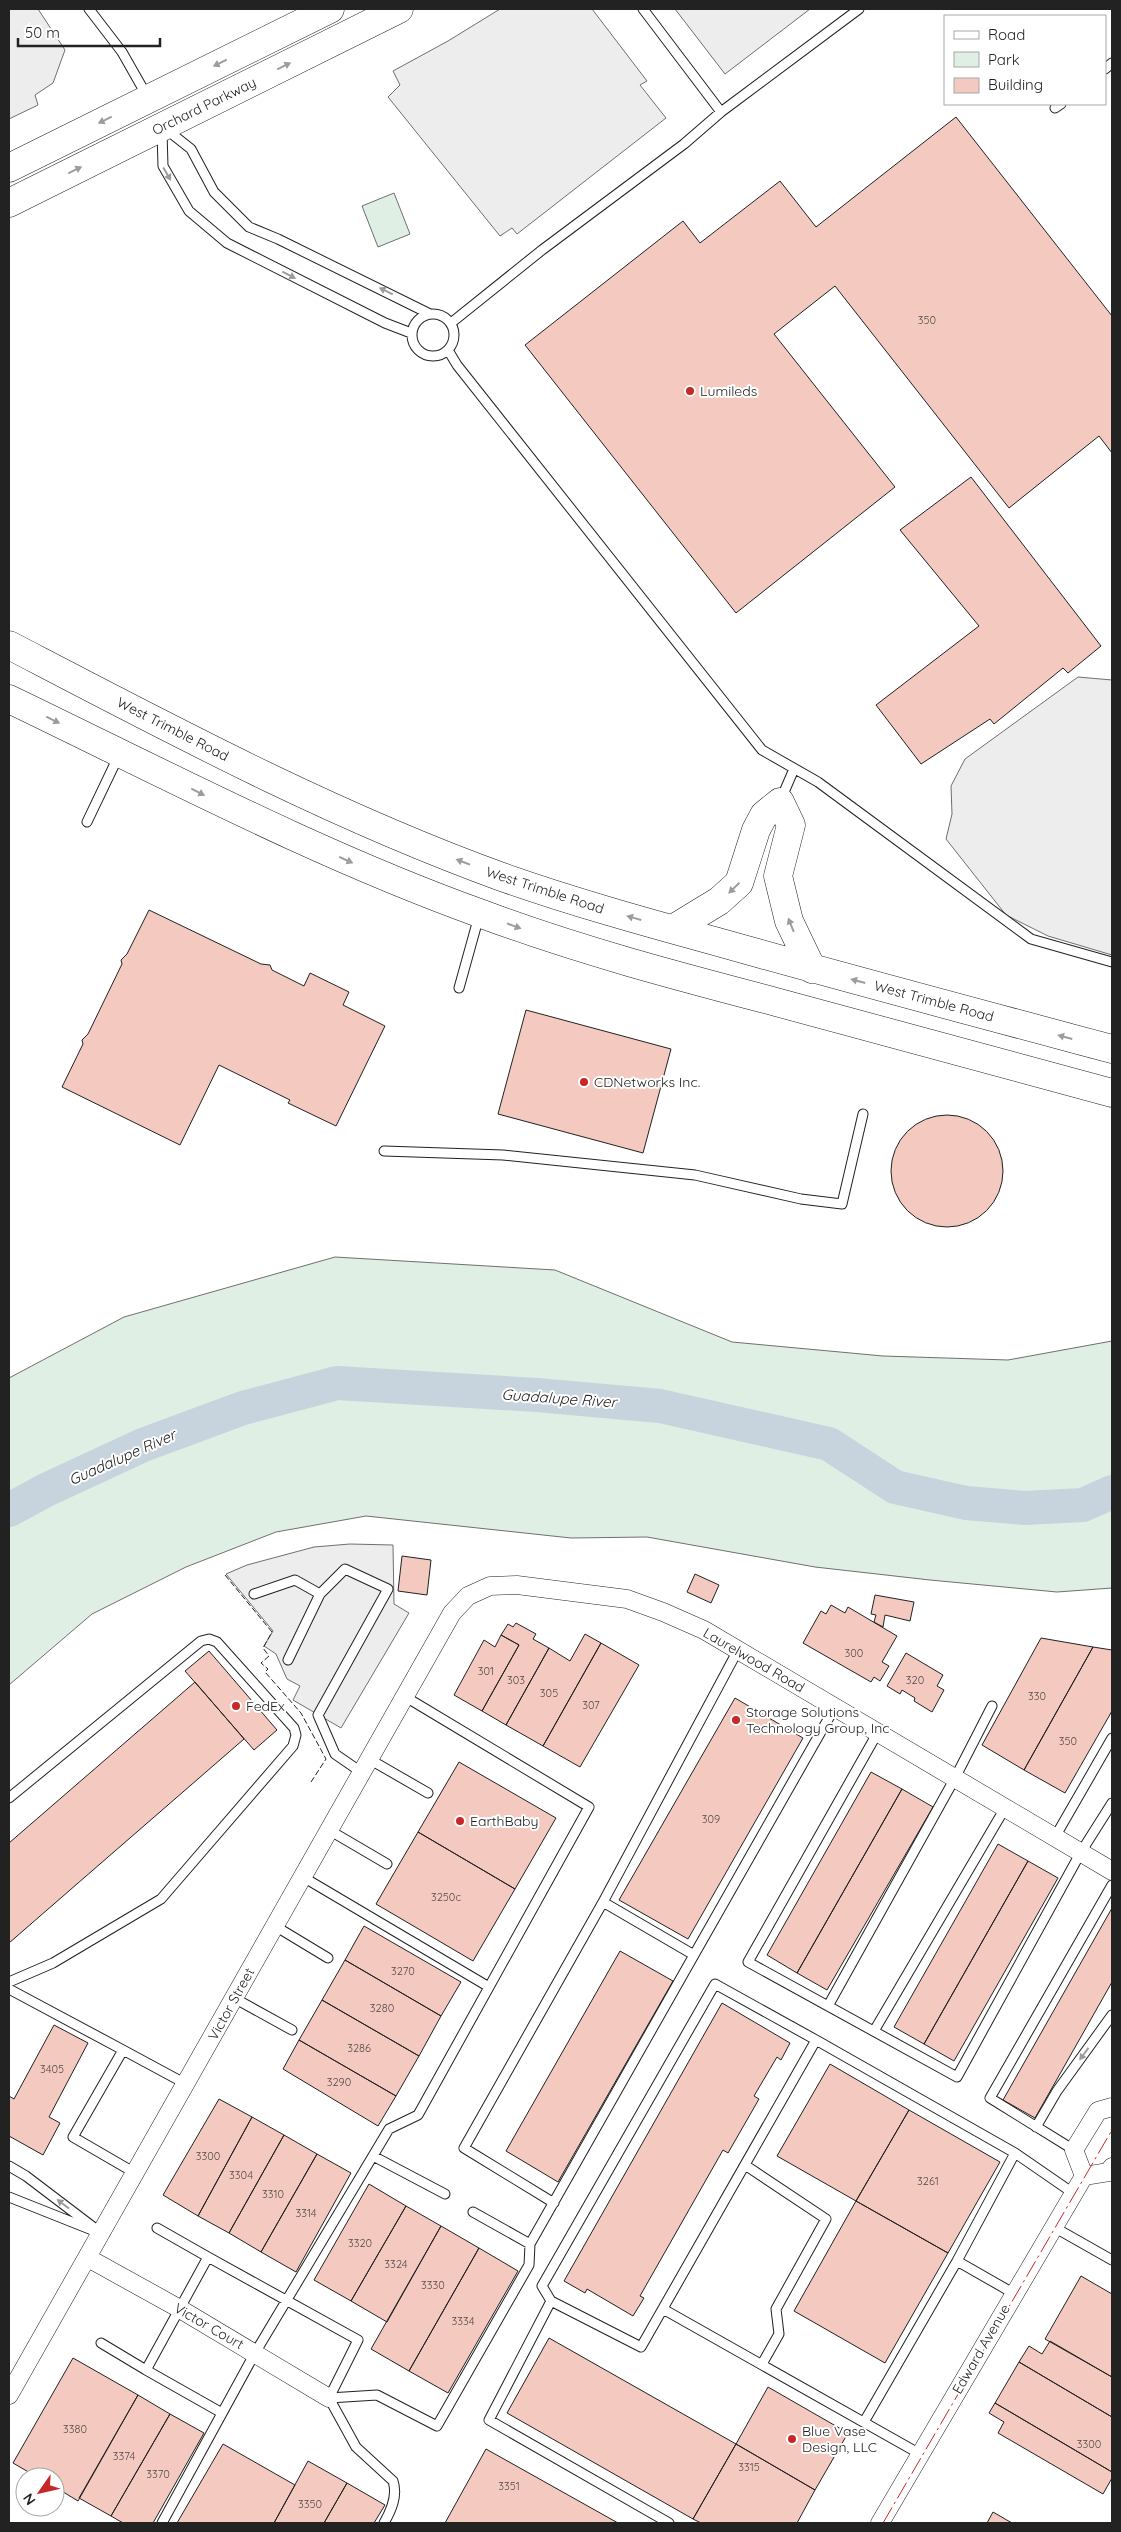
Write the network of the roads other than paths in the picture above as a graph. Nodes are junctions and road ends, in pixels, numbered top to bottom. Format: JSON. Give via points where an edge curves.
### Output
{"nodes":[{"id":1,"x":89,"y":9,"type":"edge"},
{"id":2,"x":330,"y":9,"type":"edge"},
{"id":3,"x":400,"y":9,"type":"edge"},
{"id":4,"x":643,"y":9,"type":"edge"},
{"id":5,"x":859,"y":9,"type":"edge"},
{"id":6,"x":148,"y":99,"type":"junction"},
{"id":7,"x":721,"y":112,"type":"junction"},
{"id":8,"x":162,"y":127,"type":"junction"},
{"id":9,"x":9,"y":168,"type":"edge"},
{"id":10,"x":9,"y":203,"type":"edge"},
{"id":11,"x":430,"y":314,"type":"junction"},
{"id":12,"x":451,"y":323,"type":"junction"},
{"id":13,"x":411,"y":333,"type":"junction"},
{"id":14,"x":448,"y":350,"type":"junction"},
{"id":15,"x":9,"y":645,"type":"edge"},
{"id":16,"x":9,"y":699,"type":"edge"},
{"id":17,"x":120,"y":753,"type":"junction"},
{"id":18,"x":794,"y":769,"type":"junction"},
{"id":19,"x":780,"y":802,"type":"junction"},
{"id":20,"x":87,"y":822,"type":"dead end"},
{"id":21,"x":750,"y":849,"type":"junction"},
{"id":22,"x":783,"y":858,"type":"junction"},
{"id":23,"x":480,"y":914,"type":"junction"},
{"id":24,"x":673,"y":929,"type":"junction"},
{"id":25,"x":1112,"y":962,"type":"edge"},
{"id":26,"x":812,"y":969,"type":"junction"},
{"id":27,"x":459,"y":988,"type":"dead end"},
{"id":28,"x":1112,"y":1049,"type":"edge"},
{"id":29,"x":1112,"y":1093,"type":"edge"},
{"id":30,"x":863,"y":1114,"type":"dead end"},
{"id":31,"x":384,"y":1151,"type":"dead end"},
{"id":32,"x":254,"y":1594,"type":"dead end"},
{"id":33,"x":320,"y":1594,"type":"junction"},
{"id":34,"x":452,"y":1613,"type":"joint"},
{"id":35,"x":738,"y":1650,"type":"junction"},
{"id":36,"x":288,"y":1660,"type":"dead end"},
{"id":37,"x":404,"y":1696,"type":"junction"},
{"id":38,"x":992,"y":1706,"type":"dead end"},
{"id":39,"x":835,"y":1707,"type":"junction"},
{"id":40,"x":878,"y":1732,"type":"junction"},
{"id":41,"x":1112,"y":1738,"type":"edge"},
{"id":42,"x":365,"y":1766,"type":"junction"},
{"id":43,"x":955,"y":1778,"type":"junction"},
{"id":44,"x":428,"y":1793,"type":"dead end"},
{"id":45,"x":9,"y":1798,"type":"edge"},
{"id":46,"x":1112,"y":1803,"type":"edge"},
{"id":47,"x":1005,"y":1808,"type":"junction"},
{"id":48,"x":329,"y":1830,"type":"junction"},
{"id":49,"x":1055,"y":1837,"type":"junction"},
{"id":50,"x":1081,"y":1852,"type":"junction"},
{"id":51,"x":387,"y":1864,"type":"dead end"},
{"id":52,"x":1112,"y":1871,"type":"edge"},
{"id":53,"x":303,"y":1877,"type":"junction"},
{"id":54,"x":1112,"y":1885,"type":"edge"},
{"id":55,"x":602,"y":1902,"type":"junction"},
{"id":56,"x":275,"y":1926,"type":"junction"},
{"id":57,"x":694,"y":1955,"type":"junction"},
{"id":58,"x":328,"y":1958,"type":"dead end"},
{"id":59,"x":9,"y":1982,"type":"edge"},
{"id":60,"x":489,"y":1986,"type":"junction"},
{"id":61,"x":9,"y":1989,"type":"edge"},
{"id":62,"x":234,"y":1998,"type":"junction"},
{"id":63,"x":828,"y":2006,"type":"junction"},
{"id":64,"x":1112,"y":2014,"type":"edge"},
{"id":65,"x":292,"y":2030,"type":"dead end"},
{"id":66,"x":874,"y":2031,"type":"junction"},
{"id":67,"x":816,"y":2040,"type":"junction"},
{"id":68,"x":123,"y":2050,"type":"junction"},
{"id":69,"x":186,"y":2084,"type":"junction"},
{"id":70,"x":1112,"y":2107,"type":"edge"},
{"id":71,"x":1036,"y":2126,"type":"junction"},
{"id":72,"x":1074,"y":2150,"type":"junction"},
{"id":73,"x":1015,"y":2153,"type":"junction"},
{"id":74,"x":373,"y":2156,"type":"junction"},
{"id":75,"x":745,"y":2165,"type":"junction"},
{"id":76,"x":9,"y":2166,"type":"edge"},
{"id":77,"x":1112,"y":2167,"type":"edge"},
{"id":78,"x":135,"y":2174,"type":"junction"},
{"id":79,"x":1084,"y":2176,"type":"junction"},
{"id":80,"x":1073,"y":2193,"type":"junction"},
{"id":81,"x":445,"y":2194,"type":"dead end"},
{"id":82,"x":9,"y":2197,"type":"edge"},
{"id":83,"x":554,"y":2203,"type":"junction"},
{"id":84,"x":473,"y":2212,"type":"dead end"},
{"id":85,"x":1052,"y":2226,"type":"junction"},
{"id":86,"x":157,"y":2228,"type":"dead end"},
{"id":87,"x":102,"y":2234,"type":"junction"},
{"id":88,"x":530,"y":2244,"type":"junction"},
{"id":89,"x":208,"y":2257,"type":"junction"},
{"id":90,"x":88,"y":2258,"type":"junction"},
{"id":91,"x":1112,"y":2260,"type":"edge"},
{"id":92,"x":957,"y":2261,"type":"junction"},
{"id":93,"x":1013,"y":2293,"type":"junction"},
{"id":94,"x":288,"y":2300,"type":"junction"},
{"id":95,"x":551,"y":2301,"type":"junction"},
{"id":96,"x":180,"y":2308,"type":"junction"},
{"id":97,"x":663,"y":2308,"type":"junction"},
{"id":98,"x":101,"y":2342,"type":"dead end"},
{"id":99,"x":255,"y":2353,"type":"junction"},
{"id":100,"x":762,"y":2364,"type":"junction"},
{"id":101,"x":146,"y":2370,"type":"junction"},
{"id":102,"x":9,"y":2395,"type":"edge"},
{"id":103,"x":329,"y":2398,"type":"junction"},
{"id":104,"x":222,"y":2413,"type":"junction"},
{"id":105,"x":864,"y":2422,"type":"junction"},
{"id":106,"x":920,"y":2454,"type":"junction"},
{"id":107,"x":162,"y":2523,"type":"edge"},
{"id":108,"x":384,"y":2523,"type":"edge"},
{"id":109,"x":669,"y":2523,"type":"edge"},
{"id":110,"x":880,"y":2523,"type":"edge"}],
"edges":[{"from":1,"to":6,"type":"lane","via":[[122,52]]},
{"from":2,"to":6,"type":"main road","one_way":true},
{"from":8,"to":3,"type":"main road","name":"Orchard Parkway","one_way":true},
{"from":4,"to":7,"type":"lane"},
{"from":5,"to":7,"type":"lane"},
{"from":6,"to":8,"type":"street"},
{"from":6,"to":9,"type":"main road","one_way":true},
{"from":7,"to":12,"type":"lane"},
{"from":10,"to":8,"type":"main road","name":"Orchard Parkway","one_way":true},
{"from":11,"to":8,"type":"lane","one_way":true,"via":[[248,227],[214,192],[191,149]]},
{"from":8,"to":13,"type":"lane","one_way":true,"via":[[162,166],[189,210],[227,243]]},
{"from":11,"to":12,"type":"lane","via":[[441,315]]},
{"from":11,"to":13,"type":"lane","via":[[417,320]]},
{"from":12,"to":14,"type":"lane","via":[[454,337]]},
{"from":13,"to":14,"type":"lane","via":[[415,347],[427,356],[442,355]]},
{"from":14,"to":18,"type":"lane","via":[[456,365],[762,750]]},
{"from":24,"to":15,"type":"main road","name":"West Trimble Road","one_way":true,"via":[[562,897],[386,832],[204,746]]},
{"from":16,"to":17,"type":"main road","one_way":true},
{"from":17,"to":20,"type":"lane"},
{"from":17,"to":23,"type":"main road","one_way":true,"via":[[229,808],[365,869]]},
{"from":18,"to":19,"type":"lane"},
{"from":18,"to":25,"type":"lane","via":[[818,782],[1031,939]]},
{"from":19,"to":21,"type":"main road","via":[[764,815]]},
{"from":19,"to":22,"type":"main road","via":[[791,825]]},
{"from":21,"to":22,"type":"main road"},
{"from":21,"to":24,"type":"main road","one_way":true,"via":[[739,884],[719,901]]},
{"from":26,"to":22,"type":"main road","one_way":true,"via":[[789,921],[778,876]]},
{"from":23,"to":27,"type":"lane"},
{"from":23,"to":29,"type":"main road","one_way":true,"via":[[652,969]]},
{"from":24,"to":26,"type":"main road","name":"West Trimble Road"},
{"from":28,"to":26,"type":"main road","name":"West Trimble Road","one_way":true},
{"from":30,"to":31,"type":"lane","via":[[842,1204],[801,1199],[695,1175],[503,1154]]},
{"from":32,"to":33,"type":"lane","via":[[295,1580]]},
{"from":33,"to":36,"type":"lane"},
{"from":33,"to":42,"type":"lane","via":[[345,1569],[388,1589],[318,1714],[335,1754]]},
{"from":34,"to":35,"type":"street","name":"Laurelwood Road","via":[[468,1596],[490,1586],[517,1584],[587,1592],[628,1598],[704,1630]]},
{"from":34,"to":37,"type":"street","name":"Victor Street"},
{"from":35,"to":39,"type":"street","name":"Laurelwood Road"},
{"from":35,"to":55,"type":"lane"},
{"from":37,"to":42,"type":"street","name":"Victor Street"},
{"from":37,"to":60,"type":"lane","via":[[589,1807]]},
{"from":38,"to":43,"type":"lane"},
{"from":39,"to":40,"type":"street","name":"Laurelwood Road"},
{"from":39,"to":57,"type":"lane"},
{"from":40,"to":43,"type":"street","name":"Laurelwood Road"},
{"from":40,"to":63,"type":"lane","via":[[748,1962]]},
{"from":41,"to":49,"type":"lane"},
{"from":42,"to":44,"type":"lane"},
{"from":42,"to":48,"type":"street","name":"Victor Street"},
{"from":43,"to":47,"type":"street","name":"Laurelwood Road"},
{"from":43,"to":63,"type":"lane"},
{"from":45,"to":59,"type":"lane","via":[[201,1641],[209,1639],[217,1642],[294,1728],[296,1736],[293,1746],[161,1899],[53,1963]]},
{"from":46,"to":50,"type":"lane"},
{"from":47,"to":49,"type":"street","name":"Laurelwood Road"},
{"from":47,"to":66,"type":"lane"},
{"from":48,"to":51,"type":"lane"},
{"from":48,"to":53,"type":"street","name":"Victor Street"},
{"from":49,"to":50,"type":"street","name":"Laurelwood Road"},
{"from":50,"to":52,"type":"street","name":"Laurelwood Road"},
{"from":50,"to":66,"type":"lane","via":[[957,2077]]},
{"from":53,"to":56,"type":"street","name":"Victor Street"},
{"from":53,"to":60,"type":"lane"},
{"from":54,"to":71,"type":"lane","via":[[990,2098]]},
{"from":55,"to":57,"type":"lane"},
{"from":55,"to":83,"type":"lane","via":[[464,2148]]},
{"from":56,"to":58,"type":"lane"},
{"from":56,"to":62,"type":"street","name":"Victor Street"},
{"from":57,"to":83,"type":"lane"},
{"from":60,"to":74,"type":"lane","via":[[418,2115],[389,2129]]},
{"from":61,"to":68,"type":"lane"},
{"from":62,"to":65,"type":"lane"},
{"from":62,"to":69,"type":"street","name":"Victor Street"},
{"from":63,"to":66,"type":"lane"},
{"from":64,"to":71,"type":"lane","one_way":true},
{"from":67,"to":73,"type":"lane"},
{"from":67,"to":75,"type":"lane"},
{"from":67,"to":95,"type":"lane","via":[[715,1984],[542,2286]]},
{"from":68,"to":69,"type":"lane"},
{"from":68,"to":78,"type":"lane","via":[[74,2138]]},
{"from":69,"to":78,"type":"street","name":"Victor Street"},
{"from":70,"to":72,"type":"street","via":[[1098,2111]]},
{"from":71,"to":72,"type":"lane"},
{"from":72,"to":79,"type":"street"},
{"from":73,"to":80,"type":"lane"},
{"from":73,"to":92,"type":"lane"},
{"from":74,"to":81,"type":"lane"},
{"from":74,"to":94,"type":"lane"},
{"from":75,"to":97,"type":"lane"},
{"from":75,"to":100,"type":"lane","via":[[826,2218],[776,2309],[779,2334]]},
{"from":87,"to":76,"type":"lane","one_way":true},
{"from":77,"to":79,"type":"street","via":[[1109,2172]]},
{"from":78,"to":87,"type":"street","name":"Victor Street"},
{"from":79,"to":80,"type":"street","name":"Edward Avenue"},
{"from":80,"to":85,"type":"street","name":"Edward Avenue"},
{"from":82,"to":87,"type":"lane"},
{"from":83,"to":88,"type":"lane"},
{"from":84,"to":88,"type":"lane"},
{"from":85,"to":91,"type":"lane"},
{"from":85,"to":93,"type":"street","name":"Edward Avenue"},
{"from":86,"to":89,"type":"lane"},
{"from":87,"to":90,"type":"street","name":"Victor Street"},
{"from":88,"to":103,"type":"lane","via":[[529,2265],[437,2426],[377,2395]]},
{"from":89,"to":94,"type":"lane"},
{"from":89,"to":96,"type":"lane"},
{"from":90,"to":96,"type":"street","name":"Victor Court"},
{"from":90,"to":102,"type":"street","name":"Victor Street"},
{"from":92,"to":93,"type":"lane"},
{"from":92,"to":105,"type":"lane"},
{"from":93,"to":106,"type":"street","name":"Edward Avenue"},
{"from":94,"to":99,"type":"lane"},
{"from":94,"to":103,"type":"lane","via":[[358,2340]]},
{"from":95,"to":97,"type":"lane","via":[[641,2346]]},
{"from":95,"to":109,"type":"lane","via":[[489,2420]]},
{"from":96,"to":99,"type":"street","name":"Victor Court"},
{"from":96,"to":101,"type":"lane"},
{"from":97,"to":100,"type":"lane"},
{"from":98,"to":101,"type":"lane"},
{"from":99,"to":103,"type":"street","name":"Victor Court"},
{"from":99,"to":104,"type":"lane"},
{"from":100,"to":105,"type":"lane"},
{"from":101,"to":104,"type":"lane"},
{"from":103,"to":108,"type":"lane","via":[[356,2447],[393,2481],[391,2511]]},
{"from":104,"to":107,"type":"lane"},
{"from":105,"to":106,"type":"lane"},
{"from":106,"to":110,"type":"street","name":"Edward Avenue"}]}
